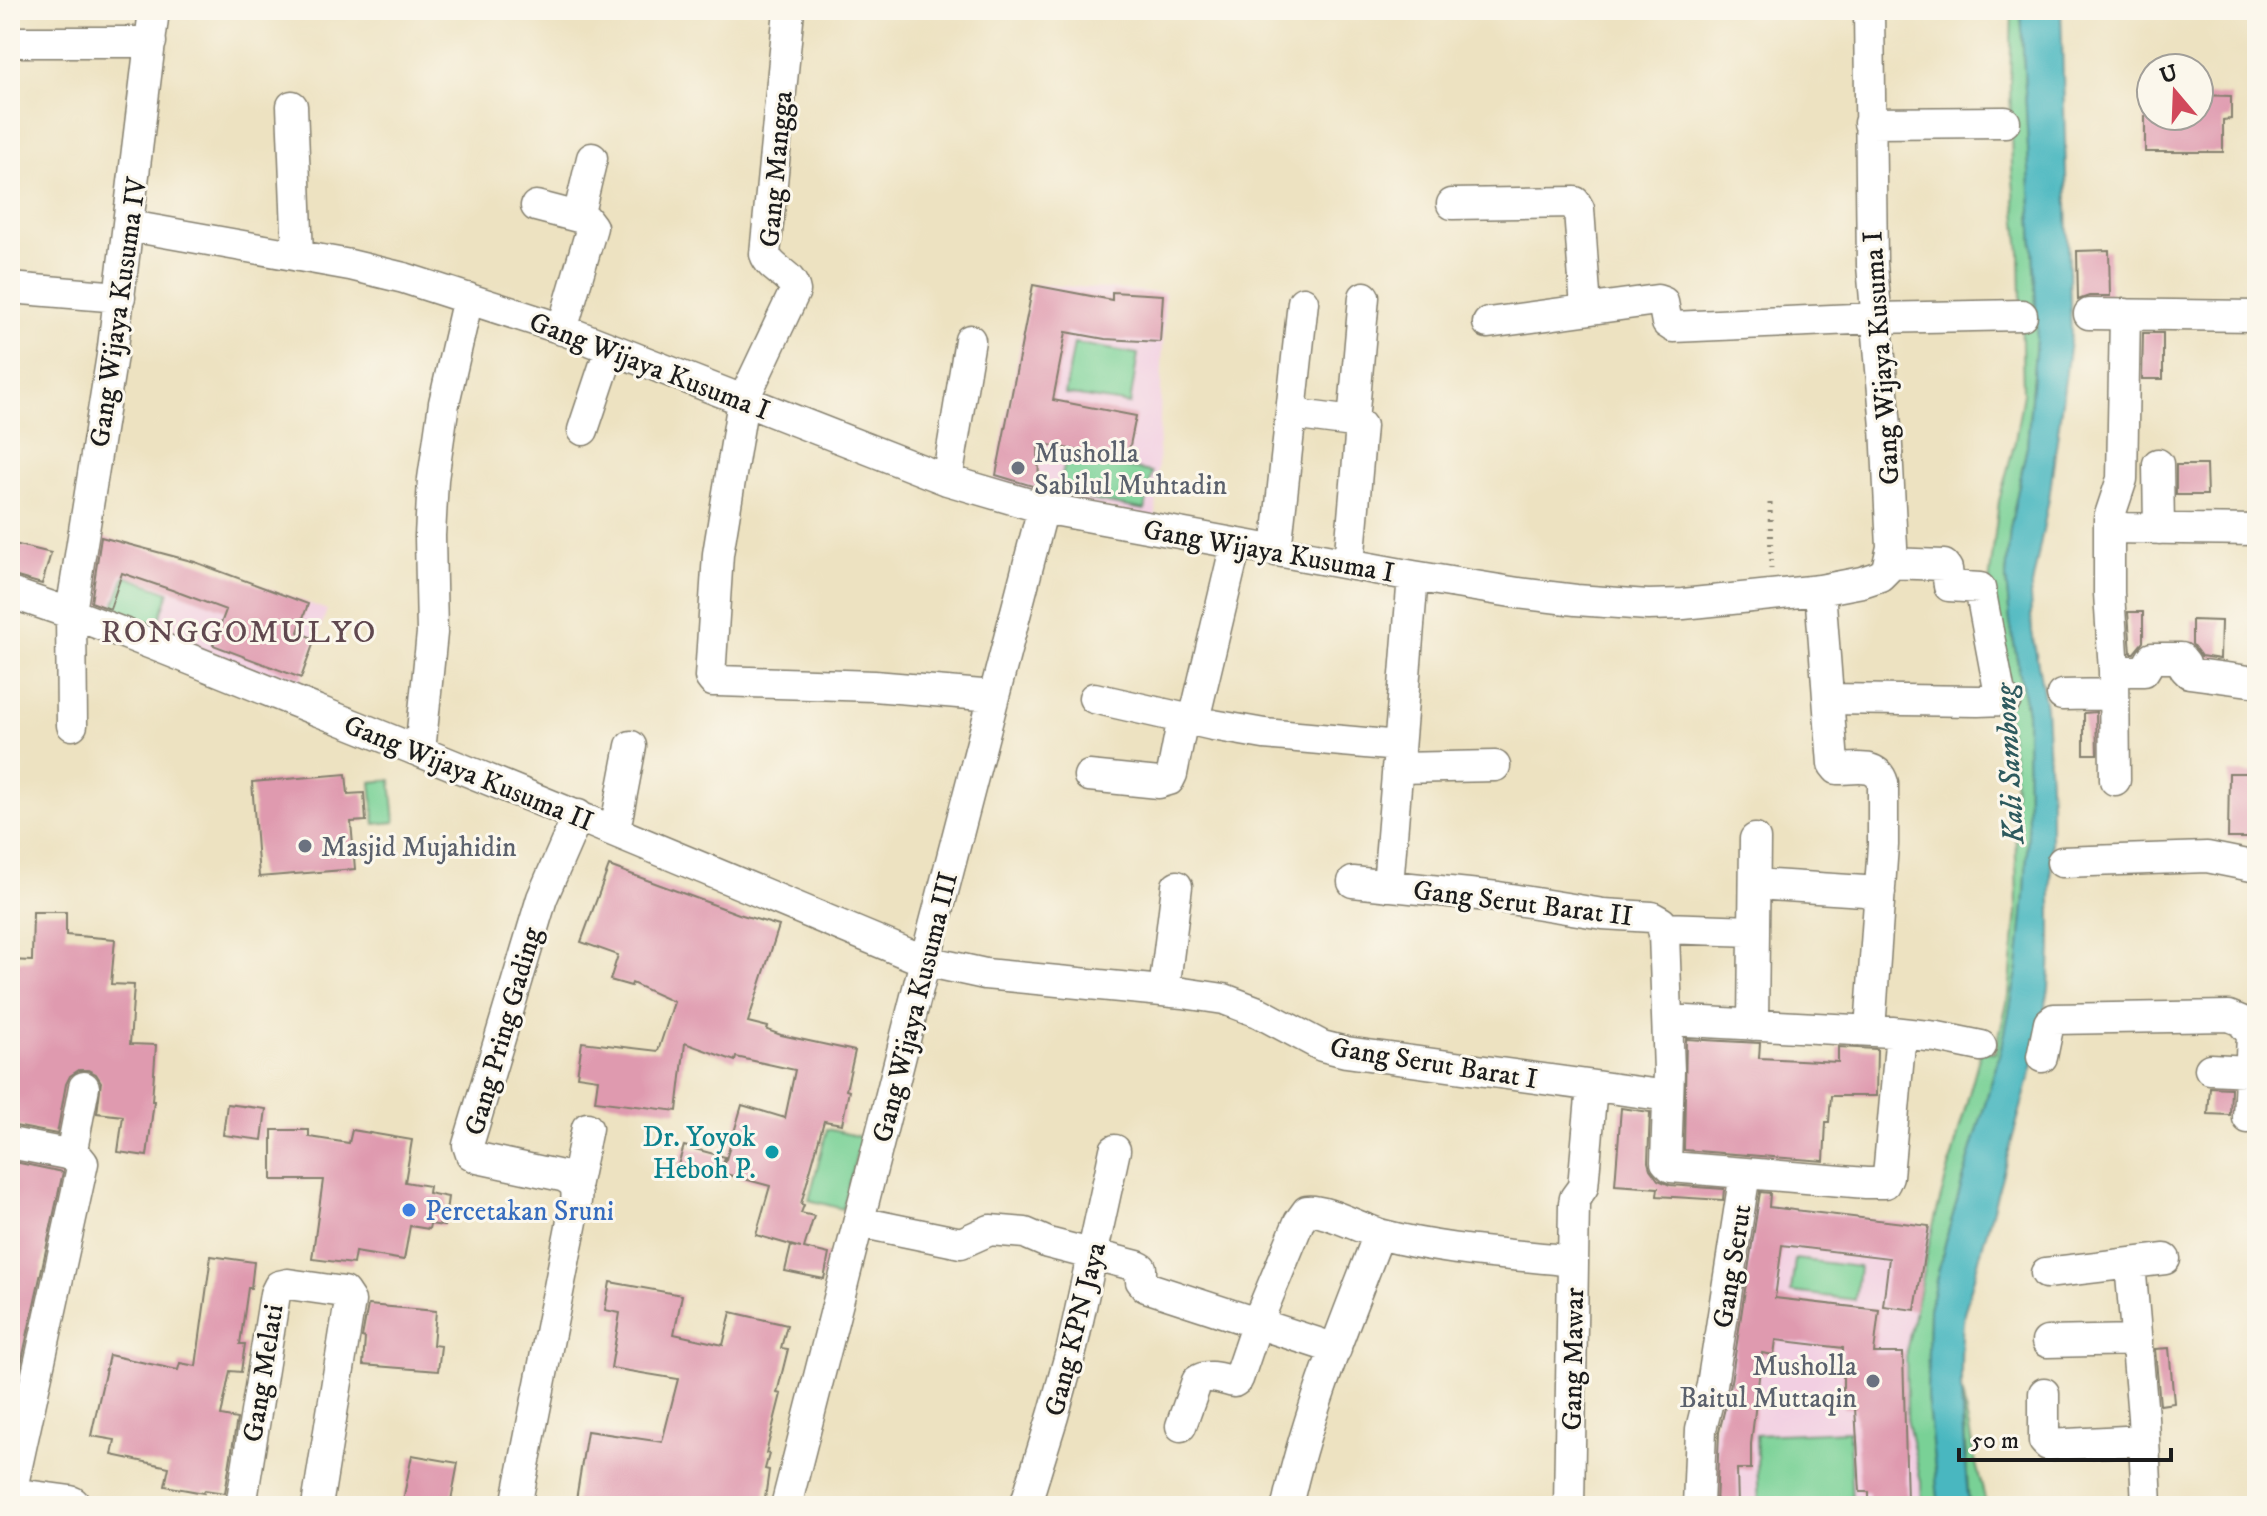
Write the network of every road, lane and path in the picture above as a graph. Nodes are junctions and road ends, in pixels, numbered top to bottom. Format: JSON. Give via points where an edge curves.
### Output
{"nodes":[{"id":1,"x":154,"y":10,"type":"edge"},
{"id":2,"x":789,"y":10,"type":"edge"},
{"id":3,"x":1869,"y":10,"type":"edge"},
{"id":4,"x":10,"y":42,"type":"edge"},
{"id":5,"x":151,"y":42,"type":"junction"},
{"id":6,"x":292,"y":106,"type":"dead end"},
{"id":7,"x":2005,"y":122,"type":"dead end"},
{"id":8,"x":1869,"y":123,"type":"junction"},
{"id":9,"x":592,"y":158,"type":"dead end"},
{"id":10,"x":1452,"y":204,"type":"dead end"},
{"id":11,"x":536,"y":206,"type":"dead end"},
{"id":12,"x":578,"y":217,"type":"junction"},
{"id":13,"x":130,"y":226,"type":"junction"},
{"id":14,"x":298,"y":256,"type":"junction"},
{"id":15,"x":10,"y":288,"type":"edge"},
{"id":16,"x":120,"y":297,"type":"junction"},
{"id":17,"x":1364,"y":297,"type":"dead end"},
{"id":18,"x":468,"y":298,"type":"junction"},
{"id":19,"x":1303,"y":302,"type":"dead end"},
{"id":20,"x":1586,"y":309,"type":"junction"},
{"id":21,"x":2089,"y":314,"type":"dead end"},
{"id":22,"x":2125,"y":314,"type":"junction"},
{"id":23,"x":2022,"y":315,"type":"dead end"},
{"id":24,"x":2257,"y":316,"type":"edge"},
{"id":25,"x":1877,"y":318,"type":"junction"},
{"id":26,"x":1488,"y":323,"type":"dead end"},
{"id":27,"x":562,"y":330,"type":"junction"},
{"id":28,"x":970,"y":340,"type":"dead end"},
{"id":29,"x":610,"y":349,"type":"junction"},
{"id":30,"x":743,"y":401,"type":"junction"},
{"id":31,"x":1291,"y":414,"type":"junction"},
{"id":32,"x":1353,"y":422,"type":"junction"},
{"id":33,"x":583,"y":430,"type":"dead end"},
{"id":34,"x":2158,"y":464,"type":"dead end"},
{"id":35,"x":947,"y":480,"type":"junction"},
{"id":36,"x":1770,"y":503,"type":"dead end"},
{"id":37,"x":1043,"y":508,"type":"junction"},
{"id":38,"x":2109,"y":528,"type":"junction"},
{"id":39,"x":2159,"y":529,"type":"junction"},
{"id":40,"x":2257,"y":530,"type":"edge"},
{"id":41,"x":1236,"y":544,"type":"junction"},
{"id":42,"x":1276,"y":551,"type":"junction"},
{"id":43,"x":1889,"y":563,"type":"junction"},
{"id":44,"x":1349,"y":564,"type":"junction"},
{"id":45,"x":1413,"y":576,"type":"junction"},
{"id":46,"x":1820,"y":590,"type":"junction"},
{"id":47,"x":10,"y":593,"type":"edge"},
{"id":48,"x":1772,"y":595,"type":"junction"},
{"id":49,"x":71,"y":612,"type":"junction"},
{"id":50,"x":2114,"y":682,"type":"junction"},
{"id":51,"x":2257,"y":682,"type":"edge"},
{"id":52,"x":2062,"y":695,"type":"dead end"},
{"id":53,"x":994,"y":696,"type":"junction"},
{"id":54,"x":1094,"y":698,"type":"dead end"},
{"id":55,"x":1828,"y":699,"type":"junction"},
{"id":56,"x":1188,"y":719,"type":"junction"},
{"id":57,"x":72,"y":725,"type":"dead end"},
{"id":58,"x":631,"y":746,"type":"dead end"},
{"id":59,"x":420,"y":751,"type":"junction"},
{"id":60,"x":1398,"y":757,"type":"junction"},
{"id":61,"x":1495,"y":766,"type":"dead end"},
{"id":62,"x":1089,"y":776,"type":"dead end"},
{"id":63,"x":2115,"y":780,"type":"dead end"},
{"id":64,"x":578,"y":815,"type":"junction"},
{"id":65,"x":615,"y":830,"type":"junction"},
{"id":66,"x":1755,"y":839,"type":"dead end"},
{"id":67,"x":2062,"y":862,"type":"dead end"},
{"id":68,"x":2257,"y":867,"type":"edge"},
{"id":69,"x":1353,"y":882,"type":"dead end"},
{"id":70,"x":1755,"y":884,"type":"junction"},
{"id":71,"x":1177,"y":886,"type":"dead end"},
{"id":72,"x":1388,"y":886,"type":"junction"},
{"id":73,"x":1880,"y":892,"type":"junction"},
{"id":74,"x":1663,"y":928,"type":"junction"},
{"id":75,"x":1754,"y":931,"type":"junction"},
{"id":76,"x":925,"y":961,"type":"junction"},
{"id":77,"x":1164,"y":991,"type":"junction"},
{"id":78,"x":1668,"y":1020,"type":"junction"},
{"id":79,"x":1753,"y":1025,"type":"junction"},
{"id":80,"x":1870,"y":1030,"type":"junction"},
{"id":81,"x":1901,"y":1033,"type":"junction"},
{"id":82,"x":2255,"y":1038,"type":"edge"},
{"id":83,"x":1981,"y":1046,"type":"dead end"},
{"id":84,"x":2042,"y":1057,"type":"dead end"},
{"id":85,"x":2210,"y":1069,"type":"dead end"},
{"id":86,"x":2252,"y":1078,"type":"edge"},
{"id":87,"x":1592,"y":1086,"type":"junction"},
{"id":88,"x":84,"y":1087,"type":"dead end"},
{"id":89,"x":1668,"y":1096,"type":"junction"},
{"id":90,"x":2248,"y":1118,"type":"dead end"},
{"id":91,"x":587,"y":1128,"type":"dead end"},
{"id":92,"x":10,"y":1143,"type":"edge"},
{"id":93,"x":1115,"y":1150,"type":"dead end"},
{"id":94,"x":71,"y":1155,"type":"junction"},
{"id":95,"x":1745,"y":1173,"type":"junction"},
{"id":96,"x":575,"y":1187,"type":"junction"},
{"id":97,"x":859,"y":1222,"type":"junction"},
{"id":98,"x":1379,"y":1234,"type":"junction"},
{"id":99,"x":1093,"y":1253,"type":"junction"},
{"id":100,"x":2165,"y":1259,"type":"dead end"},
{"id":101,"x":1573,"y":1261,"type":"junction"},
{"id":102,"x":2130,"y":1263,"type":"junction"},
{"id":103,"x":2046,"y":1273,"type":"dead end"},
{"id":104,"x":1257,"y":1323,"type":"junction"},
{"id":105,"x":2137,"y":1340,"type":"junction"},
{"id":106,"x":2047,"y":1342,"type":"dead end"},
{"id":107,"x":1336,"y":1349,"type":"junction"},
{"id":108,"x":2044,"y":1393,"type":"dead end"},
{"id":109,"x":1181,"y":1426,"type":"dead end"},
{"id":110,"x":2144,"y":1440,"type":"junction"},
{"id":111,"x":10,"y":1498,"type":"edge"},
{"id":112,"x":58,"y":1505,"type":"edge"},
{"id":113,"x":241,"y":1506,"type":"edge"},
{"id":114,"x":317,"y":1506,"type":"edge"},
{"id":115,"x":516,"y":1506,"type":"edge"},
{"id":116,"x":786,"y":1506,"type":"edge"},
{"id":117,"x":1025,"y":1506,"type":"edge"},
{"id":118,"x":1287,"y":1506,"type":"edge"},
{"id":119,"x":1569,"y":1506,"type":"edge"},
{"id":120,"x":1698,"y":1506,"type":"edge"},
{"id":121,"x":2147,"y":1506,"type":"edge"}],
"edges":[{"from":1,"to":5,"type":"street","name":"Gang Wijaya Kusuma IV"},
{"from":2,"to":30,"type":"street","name":"Gang Mangga","via":[[765,254],[795,291]]},
{"from":3,"to":8,"type":"street","name":"Gang Wijaya Kusuma I"},
{"from":4,"to":5,"type":"street"},
{"from":5,"to":13,"type":"street","name":"Gang Wijaya Kusuma IV"},
{"from":6,"to":14,"type":"street"},
{"from":7,"to":8,"type":"street"},
{"from":8,"to":25,"type":"street","name":"Gang Wijaya Kusuma I"},
{"from":9,"to":12,"type":"street"},
{"from":10,"to":20,"type":"street","via":[[1575,202]]},
{"from":11,"to":12,"type":"street"},
{"from":12,"to":27,"type":"street","via":[[591,229]]},
{"from":13,"to":14,"type":"street","name":"Gang Wijaya Kusuma I"},
{"from":13,"to":16,"type":"street","name":"Gang Wijaya Kusuma IV"},
{"from":14,"to":18,"type":"street","name":"Gang Wijaya Kusuma I","via":[[375,270]]},
{"from":15,"to":16,"type":"street"},
{"from":16,"to":49,"type":"street","name":"Gang Wijaya Kusuma IV"},
{"from":17,"to":32,"type":"street"},
{"from":18,"to":27,"type":"street","name":"Gang Wijaya Kusuma I"},
{"from":18,"to":59,"type":"street","via":[[433,479],[432,633]]},
{"from":19,"to":31,"type":"street"},
{"from":20,"to":25,"type":"street","via":[[1661,301],[1667,323],[1677,328]]},
{"from":20,"to":26,"type":"street"},
{"from":21,"to":22,"type":"street"},
{"from":22,"to":24,"type":"street"},
{"from":22,"to":38,"type":"street","via":[[2122,479]]},
{"from":23,"to":25,"type":"street"},
{"from":25,"to":43,"type":"street","name":"Gang Wijaya Kusuma I","via":[[1893,540]]},
{"from":27,"to":29,"type":"street","name":"Gang Wijaya Kusuma I"},
{"from":28,"to":35,"type":"street"},
{"from":29,"to":30,"type":"street","name":"Gang Wijaya Kusuma I"},
{"from":29,"to":33,"type":"street"},
{"from":30,"to":35,"type":"street","name":"Gang Wijaya Kusuma I"},
{"from":30,"to":53,"type":"street","via":[[718,554],[711,679]]},
{"from":31,"to":32,"type":"street"},
{"from":31,"to":42,"type":"street"},
{"from":32,"to":44,"type":"street","via":[[1361,426],[1362,435]]},
{"from":34,"to":39,"type":"street"},
{"from":35,"to":37,"type":"street","name":"Gang Wijaya Kusuma I"},
{"from":36,"to":48,"type":"path"},
{"from":37,"to":41,"type":"street","name":"Gang Wijaya Kusuma I"},
{"from":37,"to":53,"type":"street","name":"Gang Wijaya Kusuma III"},
{"from":38,"to":39,"type":"street"},
{"from":38,"to":50,"type":"street"},
{"from":39,"to":40,"type":"street"},
{"from":41,"to":42,"type":"street","name":"Gang Wijaya Kusuma I"},
{"from":41,"to":56,"type":"street"},
{"from":42,"to":44,"type":"street","name":"Gang Wijaya Kusuma I"},
{"from":43,"to":46,"type":"street","name":"Gang Wijaya Kusuma I","via":[[1877,578]]},
{"from":43,"to":55,"type":"street","via":[[1944,565],[1949,586],[1981,589],[2004,700]]},
{"from":44,"to":45,"type":"street","name":"Gang Wijaya Kusuma I"},
{"from":45,"to":48,"type":"street","name":"Gang Wijaya Kusuma I","via":[[1533,595],[1648,605]]},
{"from":45,"to":60,"type":"street"},
{"from":46,"to":48,"type":"street","name":"Gang Wijaya Kusuma I"},
{"from":46,"to":55,"type":"street"},
{"from":47,"to":49,"type":"street","name":"Gang Wijaya Kusuma II"},
{"from":49,"to":57,"type":"street","name":"Gang Wijaya Kusuma IV"},
{"from":49,"to":59,"type":"street","name":"Gang Wijaya Kusuma II"},
{"from":50,"to":51,"type":"street","via":[[2144,671],[2152,658],[2181,658],[2189,673]]},
{"from":50,"to":52,"type":"street"},
{"from":50,"to":63,"type":"street"},
{"from":53,"to":76,"type":"street","name":"Gang Wijaya Kusuma III"},
{"from":54,"to":56,"type":"street"},
{"from":55,"to":73,"type":"street","via":[[1834,767],[1875,770],[1882,779]]},
{"from":56,"to":60,"type":"street"},
{"from":56,"to":62,"type":"street","via":[[1169,780]]},
{"from":58,"to":65,"type":"street"},
{"from":59,"to":64,"type":"street","name":"Gang Wijaya Kusuma II"},
{"from":60,"to":61,"type":"street"},
{"from":60,"to":72,"type":"street"},
{"from":64,"to":65,"type":"street","name":"Gang Wijaya Kusuma II"},
{"from":64,"to":96,"type":"street","name":"Gang Pring Gading","via":[[542,898],[468,1145],[478,1158],[562,1176]]},
{"from":65,"to":76,"type":"street","name":"Gang Wijaya Kusuma II"},
{"from":66,"to":70,"type":"street"},
{"from":67,"to":68,"type":"street","via":[[2207,857]]},
{"from":69,"to":72,"type":"street","name":"Gang Serut Barat II"},
{"from":70,"to":73,"type":"street"},
{"from":70,"to":75,"type":"street"},
{"from":71,"to":77,"type":"street"},
{"from":72,"to":74,"type":"street","name":"Gang Serut Barat II","via":[[1652,917]]},
{"from":73,"to":80,"type":"street"},
{"from":74,"to":75,"type":"street"},
{"from":74,"to":78,"type":"street","name":"Gang Serut Barat II"},
{"from":75,"to":79,"type":"street"},
{"from":76,"to":77,"type":"street","name":"Gang Serut Barat I","via":[[985,974]]},
{"from":76,"to":97,"type":"street","name":"Gang Wijaya Kusuma III"},
{"from":77,"to":87,"type":"street","name":"Gang Serut Barat I","via":[[1236,1003],[1322,1046],[1346,1052]]},
{"from":78,"to":79,"type":"street"},
{"from":78,"to":89,"type":"street","name":"Gang Serut Barat II"},
{"from":79,"to":80,"type":"street"},
{"from":80,"to":81,"type":"street"},
{"from":81,"to":83,"type":"street"},
{"from":81,"to":95,"type":"street","via":[[1885,1183]]},
{"from":82,"to":84,"type":"street","via":[[2229,1016],[2054,1019]]},
{"from":82,"to":86,"type":"street"},
{"from":85,"to":86,"type":"street"},
{"from":86,"to":90,"type":"street"},
{"from":87,"to":89,"type":"street","name":"Gang Serut Barat I"},
{"from":87,"to":101,"type":"street","name":"Gang Mawar","via":[[1583,1187],[1575,1198]]},
{"from":88,"to":94,"type":"street"},
{"from":89,"to":95,"type":"street","name":"Gang Serut","via":[[1667,1164]]},
{"from":91,"to":96,"type":"street"},
{"from":92,"to":94,"type":"street"},
{"from":93,"to":99,"type":"street","name":"Gang KPN Jaya"},
{"from":94,"to":111,"type":"street","via":[[82,1161],[82,1175]]},
{"from":95,"to":120,"type":"street","name":"Gang Serut","via":[[1701,1429]]},
{"from":96,"to":115,"type":"street"},
{"from":97,"to":99,"type":"street","via":[[961,1243],[990,1230],[1025,1233]]},
{"from":97,"to":116,"type":"street","name":"Gang Wijaya Kusuma III"},
{"from":98,"to":101,"type":"street"},
{"from":98,"to":104,"type":"street","via":[[1317,1210],[1304,1213]]},
{"from":98,"to":107,"type":"street"},
{"from":99,"to":104,"type":"street","via":[[1140,1267],[1146,1287]]},
{"from":99,"to":117,"type":"street","name":"Gang KPN Jaya","via":[[1072,1348]]},
{"from":100,"to":102,"type":"street"},
{"from":101,"to":119,"type":"street","name":"Gang Mawar"},
{"from":102,"to":103,"type":"street"},
{"from":102,"to":105,"type":"street"},
{"from":104,"to":107,"type":"street"},
{"from":104,"to":109,"type":"street","via":[[1238,1379],[1205,1376],[1197,1381]]},
{"from":105,"to":106,"type":"street"},
{"from":105,"to":110,"type":"street"},
{"from":107,"to":118,"type":"street"},
{"from":108,"to":110,"type":"street","via":[[2050,1446]]},
{"from":110,"to":121,"type":"street"},
{"from":111,"to":112,"type":"main road"},
{"from":113,"to":114,"type":"street","name":"Gang Melati","via":[[275,1294],[278,1286],[288,1284],[344,1292],[350,1301]]}]}
